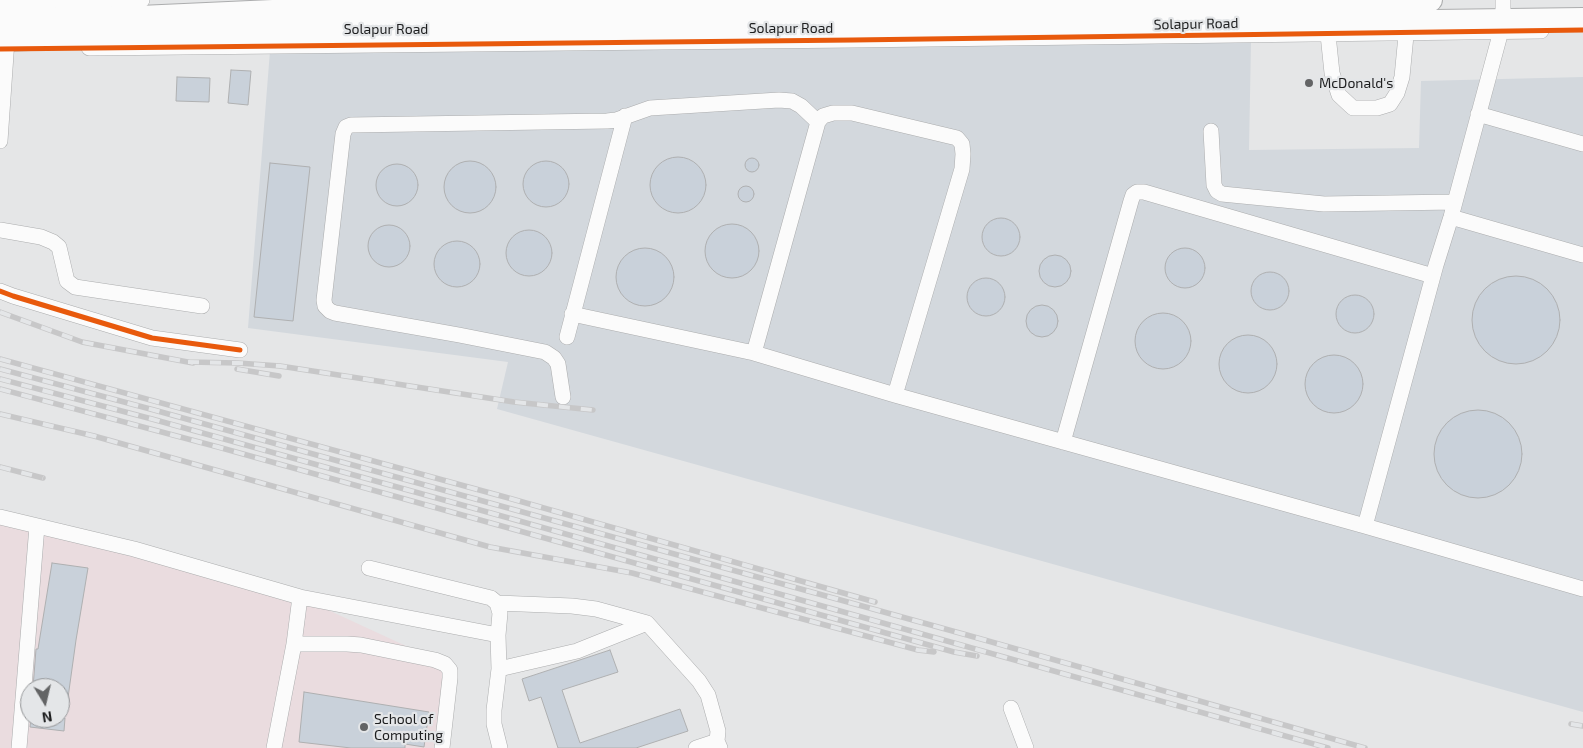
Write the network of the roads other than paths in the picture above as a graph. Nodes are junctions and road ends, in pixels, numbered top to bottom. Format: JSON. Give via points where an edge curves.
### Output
{"nodes":[{"id":1,"x":137,"y":0,"type":"edge"},
{"id":2,"x":142,"y":0,"type":"edge"},
{"id":3,"x":1396,"y":0,"type":"edge"},
{"id":4,"x":1431,"y":0,"type":"edge"},
{"id":5,"x":1190,"y":2,"type":"edge"},
{"id":6,"x":0,"y":3,"type":"edge"},
{"id":7,"x":673,"y":5,"type":"edge"},
{"id":8,"x":361,"y":12,"type":"edge"},
{"id":9,"x":1502,"y":17,"type":"edge"},
{"id":10,"x":916,"y":18,"type":"junction"},
{"id":11,"x":1583,"y":19,"type":"edge"},
{"id":12,"x":1407,"y":27,"type":"junction"},
{"id":13,"x":1328,"y":28,"type":"junction"},
{"id":14,"x":1583,"y":30,"type":"edge"},
{"id":15,"x":3,"y":39,"type":"edge"},
{"id":16,"x":1478,"y":114,"type":"junction"},
{"id":17,"x":625,"y":116,"type":"junction"},
{"id":18,"x":818,"y":122,"type":"junction"},
{"id":19,"x":1210,"y":131,"type":"dead end"},
{"id":20,"x":0,"y":141,"type":"edge"},
{"id":21,"x":1583,"y":144,"type":"edge"},
{"id":22,"x":1455,"y":202,"type":"junction"},
{"id":23,"x":1451,"y":217,"type":"junction"},
{"id":24,"x":0,"y":230,"type":"edge"},
{"id":25,"x":1583,"y":255,"type":"edge"},
{"id":26,"x":1433,"y":276,"type":"junction"},
{"id":27,"x":0,"y":291,"type":"edge"},
{"id":28,"x":202,"y":306,"type":"dead end"},
{"id":29,"x":572,"y":314,"type":"junction"},
{"id":30,"x":567,"y":337,"type":"dead end"},
{"id":31,"x":240,"y":350,"type":"dead end"},
{"id":32,"x":754,"y":353,"type":"junction"},
{"id":33,"x":895,"y":395,"type":"junction"},
{"id":34,"x":563,"y":398,"type":"dead end"},
{"id":35,"x":1063,"y":442,"type":"junction"},
{"id":36,"x":0,"y":517,"type":"edge"},
{"id":37,"x":37,"y":526,"type":"junction"},
{"id":38,"x":1365,"y":526,"type":"junction"},
{"id":39,"x":368,"y":568,"type":"dead end"},
{"id":40,"x":1583,"y":589,"type":"edge"},
{"id":41,"x":300,"y":597,"type":"junction"},
{"id":42,"x":497,"y":603,"type":"junction"},
{"id":43,"x":647,"y":623,"type":"junction"},
{"id":44,"x":498,"y":635,"type":"junction"},
{"id":45,"x":294,"y":644,"type":"junction"},
{"id":46,"x":499,"y":669,"type":"junction"},
{"id":47,"x":1011,"y":708,"type":"dead end"},
{"id":48,"x":719,"y":745,"type":"edge"},
{"id":49,"x":20,"y":748,"type":"edge"},
{"id":50,"x":274,"y":748,"type":"edge"},
{"id":51,"x":442,"y":748,"type":"edge"},
{"id":52,"x":500,"y":748,"type":"edge"},
{"id":53,"x":696,"y":748,"type":"edge"},
{"id":54,"x":1026,"y":748,"type":"edge"}],
"edges":[{"from":1,"to":2,"type":"street"},
{"from":1,"to":6,"type":"street"},
{"from":3,"to":4,"type":"highway","name":"Solapur Road"},
{"from":3,"to":5,"type":"highway","name":"Solapur Road"},
{"from":5,"to":10,"type":"highway","name":"Solapur Road"},
{"from":7,"to":8,"type":"highway","name":"Solapur Road"},
{"from":7,"to":10,"type":"highway","name":"Solapur Road"},
{"from":8,"to":10,"type":"highway","name":"Solapur Road"},
{"from":8,"to":15,"type":"highway","name":"Solapur Road","via":[[140,17]]},
{"from":9,"to":11,"type":"highway","name":"Solapur Road"},
{"from":9,"to":12,"type":"highway","name":"Solapur Road"},
{"from":9,"to":14,"type":"street"},
{"from":9,"to":16,"type":"street"},
{"from":10,"to":13,"type":"highway","name":"Solapur Road"},
{"from":12,"to":13,"type":"highway","name":"Solapur Road"},
{"from":12,"to":13,"type":"street","via":[[1402,77],[1397,93],[1390,104],[1377,108],[1353,108],[1339,95],[1332,73]]},
{"from":13,"to":15,"type":"street"},
{"from":15,"to":20,"type":"street"},
{"from":16,"to":21,"type":"street"},
{"from":16,"to":22,"type":"street"},
{"from":17,"to":18,"type":"street","via":[[650,108],[779,100],[801,106]]},
{"from":17,"to":29,"type":"street"},
{"from":17,"to":34,"type":"street","via":[[607,121],[351,125],[344,130],[325,306],[335,313],[546,352],[558,364]]},
{"from":18,"to":32,"type":"street"},
{"from":18,"to":33,"type":"street","via":[[823,116],[833,113],[852,113],[957,138],[962,144],[962,169]]},
{"from":19,"to":22,"type":"street","via":[[1214,185],[1222,194],[1324,204]]},
{"from":22,"to":23,"type":"street"},
{"from":23,"to":25,"type":"street"},
{"from":23,"to":26,"type":"street"},
{"from":24,"to":28,"type":"street","via":[[53,242],[59,247],[67,281],[75,287]]},
{"from":26,"to":35,"type":"street","via":[[1137,192],[1130,201]]},
{"from":26,"to":38,"type":"street"},
{"from":27,"to":31,"type":"street","via":[[152,338]]},
{"from":29,"to":30,"type":"street"},
{"from":29,"to":32,"type":"street"},
{"from":32,"to":33,"type":"street"},
{"from":33,"to":35,"type":"street"},
{"from":35,"to":38,"type":"street"},
{"from":36,"to":37,"type":"street"},
{"from":37,"to":41,"type":"street","via":[[134,549]]},
{"from":37,"to":49,"type":"street"},
{"from":38,"to":40,"type":"street"},
{"from":39,"to":42,"type":"street","via":[[491,598]]},
{"from":41,"to":44,"type":"street"},
{"from":41,"to":45,"type":"street"},
{"from":42,"to":43,"type":"street","via":[[596,609]]},
{"from":42,"to":44,"type":"street","via":[[500,614]]},
{"from":43,"to":46,"type":"street","via":[[577,651]]},
{"from":43,"to":48,"type":"street","via":[[708,695]]},
{"from":44,"to":46,"type":"street"},
{"from":45,"to":50,"type":"street"},
{"from":45,"to":51,"type":"street","via":[[361,645],[445,664],[450,670],[450,678]]},
{"from":46,"to":52,"type":"street","via":[[494,724]]},
{"from":47,"to":54,"type":"street"},
{"from":48,"to":53,"type":"street"}]}
